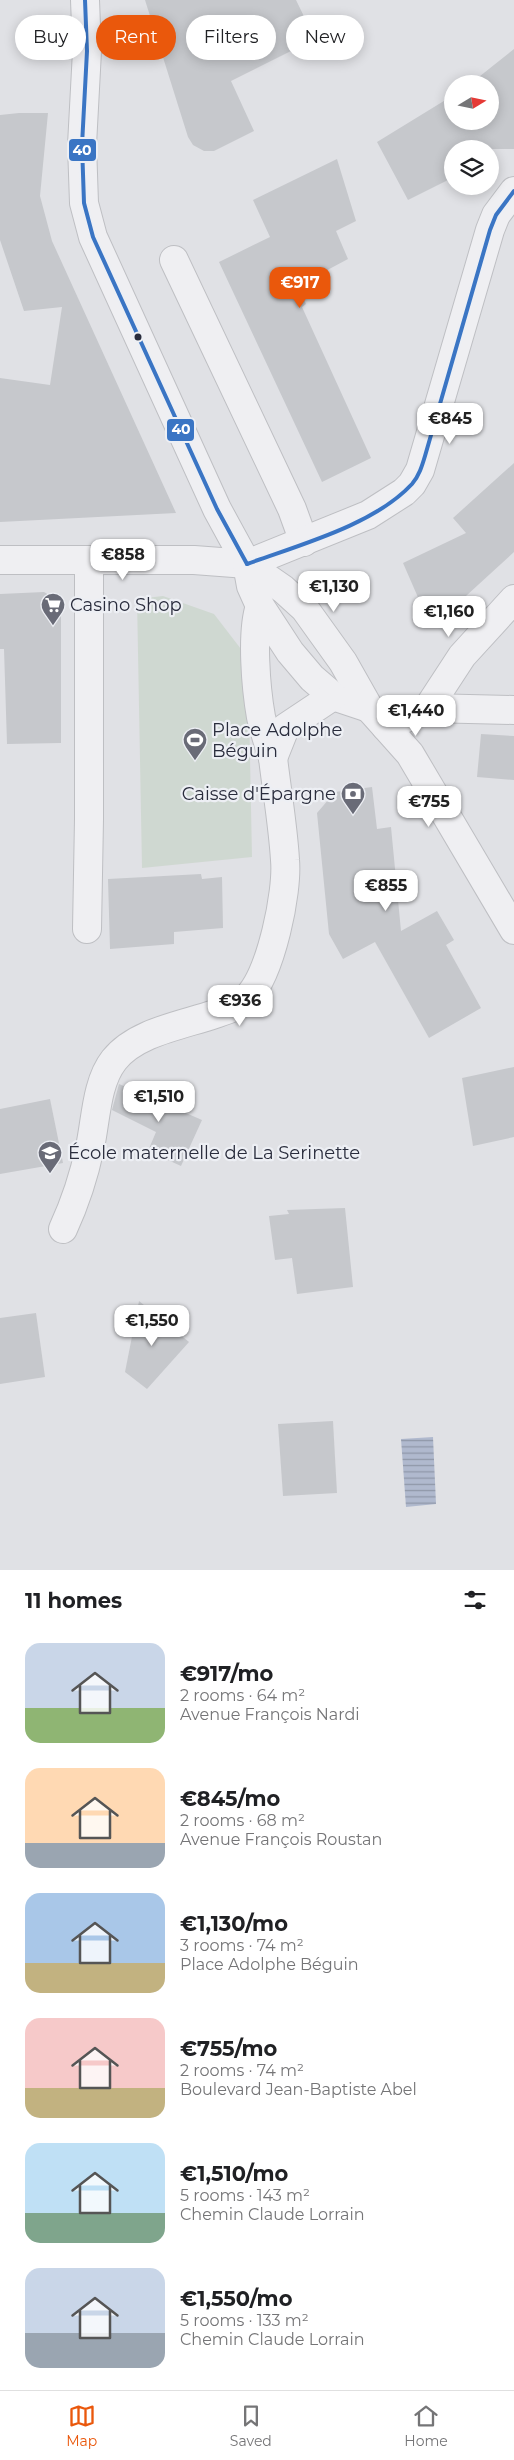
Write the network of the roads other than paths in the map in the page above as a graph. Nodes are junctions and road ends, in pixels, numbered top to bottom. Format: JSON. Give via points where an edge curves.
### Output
{"nodes":[{"id":1,"x":85,"y":0,"type":"edge"},
{"id":2,"x":514,"y":191,"type":"edge"},
{"id":3,"x":174,"y":260,"type":"dead end"},
{"id":4,"x":304,"y":542,"type":"junction"},
{"id":5,"x":0,"y":560,"type":"edge"},
{"id":6,"x":89,"y":560,"type":"junction"},
{"id":7,"x":247,"y":564,"type":"junction"},
{"id":8,"x":514,"y":599,"type":"edge"},
{"id":9,"x":260,"y":606,"type":"junction"},
{"id":10,"x":334,"y":696,"type":"junction"},
{"id":11,"x":428,"y":708,"type":"junction"},
{"id":12,"x":514,"y":710,"type":"edge"},
{"id":13,"x":378,"y":718,"type":"junction"},
{"id":14,"x":273,"y":758,"type":"junction"},
{"id":15,"x":86,"y":929,"type":"dead end"},
{"id":16,"x":514,"y":930,"type":"edge"},
{"id":17,"x":63,"y":1230,"type":"dead end"}],
"edges":[{"from":1,"to":7,"type":"street","via":[[87,51],[82,145],[84,193],[93,237],[217,508]]},
{"from":2,"to":4,"type":"street","via":[[496,215],[490,230],[416,478],[404,492],[368,515]]},
{"from":3,"to":4,"type":"street","via":[[292,509]]},
{"from":4,"to":7,"type":"street"},
{"from":5,"to":6,"type":"street"},
{"from":6,"to":7,"type":"street","via":[[194,560]]},
{"from":6,"to":15,"type":"street","via":[[90,818]]},
{"from":7,"to":9,"type":"street"},
{"from":7,"to":13,"type":"street","via":[[305,609]]},
{"from":8,"to":11,"type":"street","via":[[462,656]]},
{"from":9,"to":10,"type":"street","via":[[300,665]]},
{"from":9,"to":14,"type":"street","via":[[255,628],[258,687],[261,718]]},
{"from":10,"to":13,"type":"street"},
{"from":10,"to":14,"type":"street","via":[[285,728]]},
{"from":11,"to":12,"type":"street"},
{"from":11,"to":13,"type":"street"},
{"from":13,"to":16,"type":"street","via":[[410,754]]},
{"from":14,"to":17,"type":"street","via":[[286,861],[285,880],[279,922],[257,982],[248,997],[239,1004],[131,1044],[113,1061],[104,1078],[81,1182]]}]}
